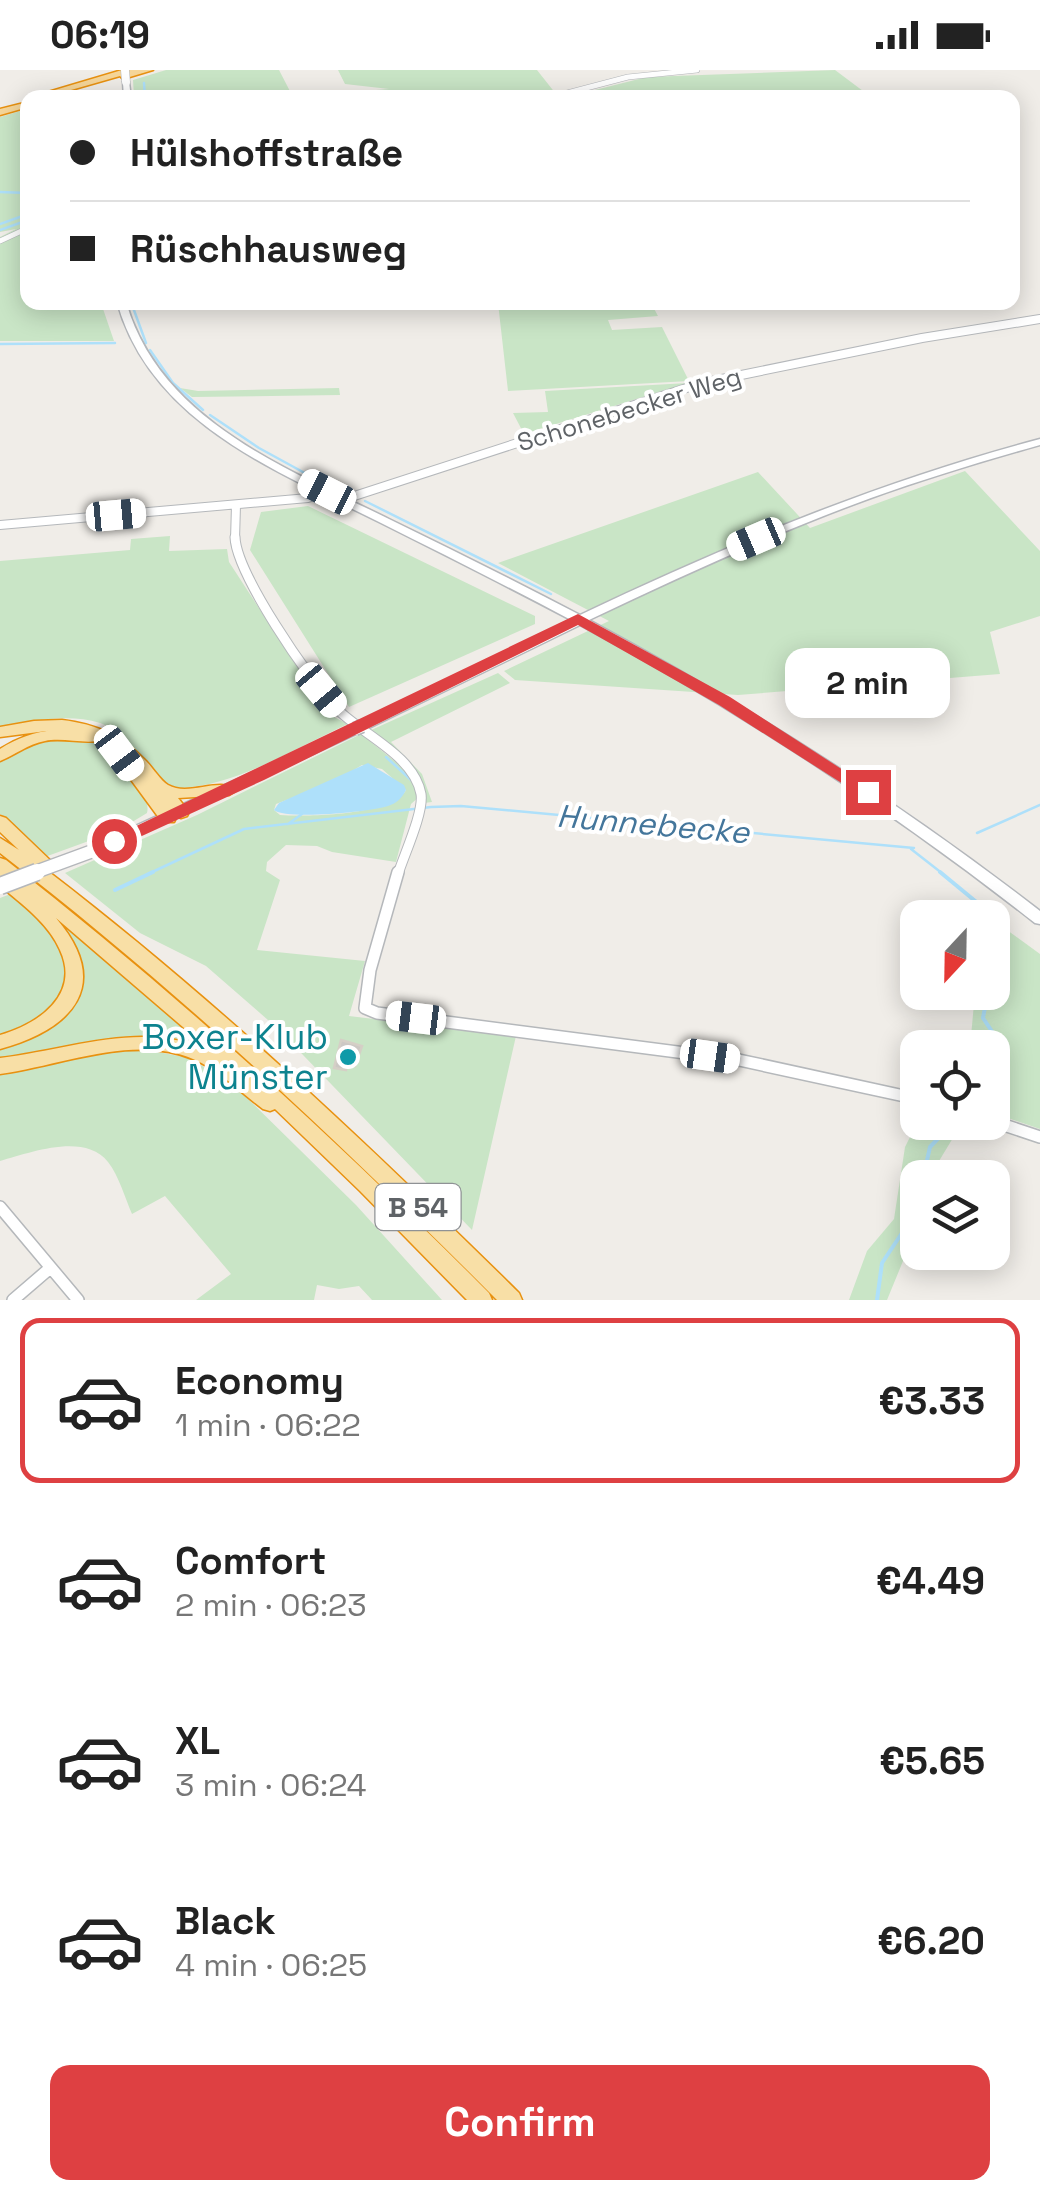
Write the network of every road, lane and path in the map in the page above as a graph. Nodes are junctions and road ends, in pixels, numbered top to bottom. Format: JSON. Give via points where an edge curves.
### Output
{"nodes":[{"id":1,"x":128,"y":70,"type":"edge"},
{"id":2,"x":149,"y":70,"type":"edge"},
{"id":3,"x":697,"y":70,"type":"edge"},
{"id":4,"x":62,"y":90,"type":"edge"},
{"id":5,"x":80,"y":90,"type":"edge"},
{"id":6,"x":578,"y":90,"type":"edge"},
{"id":7,"x":123,"y":310,"type":"edge"},
{"id":8,"x":1040,"y":320,"type":"edge"},
{"id":9,"x":1040,"y":442,"type":"edge"},
{"id":10,"x":327,"y":492,"type":"junction"},
{"id":11,"x":342,"y":500,"type":"junction"},
{"id":12,"x":236,"y":505,"type":"junction"},
{"id":13,"x":0,"y":526,"type":"edge"},
{"id":14,"x":578,"y":619,"type":"junction"},
{"id":15,"x":0,"y":732,"type":"edge"},
{"id":16,"x":0,"y":756,"type":"edge"},
{"id":17,"x":160,"y":788,"type":"junction"},
{"id":18,"x":228,"y":790,"type":"junction"},
{"id":19,"x":175,"y":815,"type":"junction"},
{"id":20,"x":0,"y":822,"type":"edge"},
{"id":21,"x":0,"y":844,"type":"edge"},
{"id":22,"x":0,"y":864,"type":"edge"},
{"id":23,"x":0,"y":878,"type":"edge"},
{"id":24,"x":0,"y":886,"type":"edge"},
{"id":25,"x":1040,"y":919,"type":"edge"},
{"id":26,"x":113,"y":932,"type":"junction"},
{"id":27,"x":0,"y":1042,"type":"edge"},
{"id":28,"x":0,"y":1066,"type":"edge"},
{"id":29,"x":900,"y":1095,"type":"edge"},
{"id":30,"x":1010,"y":1127,"type":"edge"},
{"id":31,"x":1040,"y":1137,"type":"edge"},
{"id":32,"x":322,"y":1140,"type":"junction"},
{"id":33,"x":2,"y":1216,"type":"edge"},
{"id":34,"x":49,"y":1268,"type":"junction"},
{"id":35,"x":13,"y":1300,"type":"edge"},
{"id":36,"x":78,"y":1300,"type":"edge"},
{"id":37,"x":481,"y":1300,"type":"edge"},
{"id":38,"x":510,"y":1300,"type":"edge"}],
"edges":[{"from":1,"to":4,"type":"highway"},
{"from":2,"to":5,"type":"highway"},
{"from":3,"to":6,"type":"street"},
{"from":7,"to":10,"type":"main road","via":[[144,356],[184,403],[250,452]]},
{"from":8,"to":11,"type":"street","name":"Schonebecker Weg","via":[[694,385]]},
{"from":9,"to":14,"type":"main road","via":[[836,506]]},
{"from":10,"to":11,"type":"main road"},
{"from":10,"to":12,"type":"street"},
{"from":11,"to":14,"type":"main road"},
{"from":12,"to":13,"type":"street"},
{"from":12,"to":29,"type":"street","via":[[240,561],[309,672],[336,708],[417,778],[422,800],[363,1000],[369,1011],[739,1060]]},
{"from":14,"to":18,"type":"main road"},
{"from":14,"to":25,"type":"main road","via":[[837,771]]},
{"from":15,"to":17,"type":"highway","via":[[55,722],[93,728],[119,742]]},
{"from":16,"to":19,"type":"highway","via":[[41,736],[93,737],[119,753]]},
{"from":17,"to":18,"type":"highway","via":[[184,794]]},
{"from":17,"to":19,"type":"highway"},
{"from":18,"to":19,"type":"main road"},
{"from":19,"to":24,"type":"main road","bridge":true},
{"from":20,"to":26,"type":"highway","via":[[90,901]]},
{"from":21,"to":26,"type":"highway","number":"B 54"},
{"from":22,"to":32,"type":"highway","number":"B 54","via":[[177,1008]]},
{"from":23,"to":27,"type":"highway","via":[[55,928],[76,970],[72,994],[58,1012]]},
{"from":26,"to":38,"type":"highway","number":"B 54","via":[[323,1116]]},
{"from":28,"to":32,"type":"highway","via":[[120,1044],[184,1048],[227,1070]]},
{"from":30,"to":31,"type":"street"},
{"from":32,"to":37,"type":"highway","number":"B 54"},
{"from":33,"to":34,"type":"street"},
{"from":34,"to":35,"type":"street"},
{"from":34,"to":36,"type":"street"}]}
